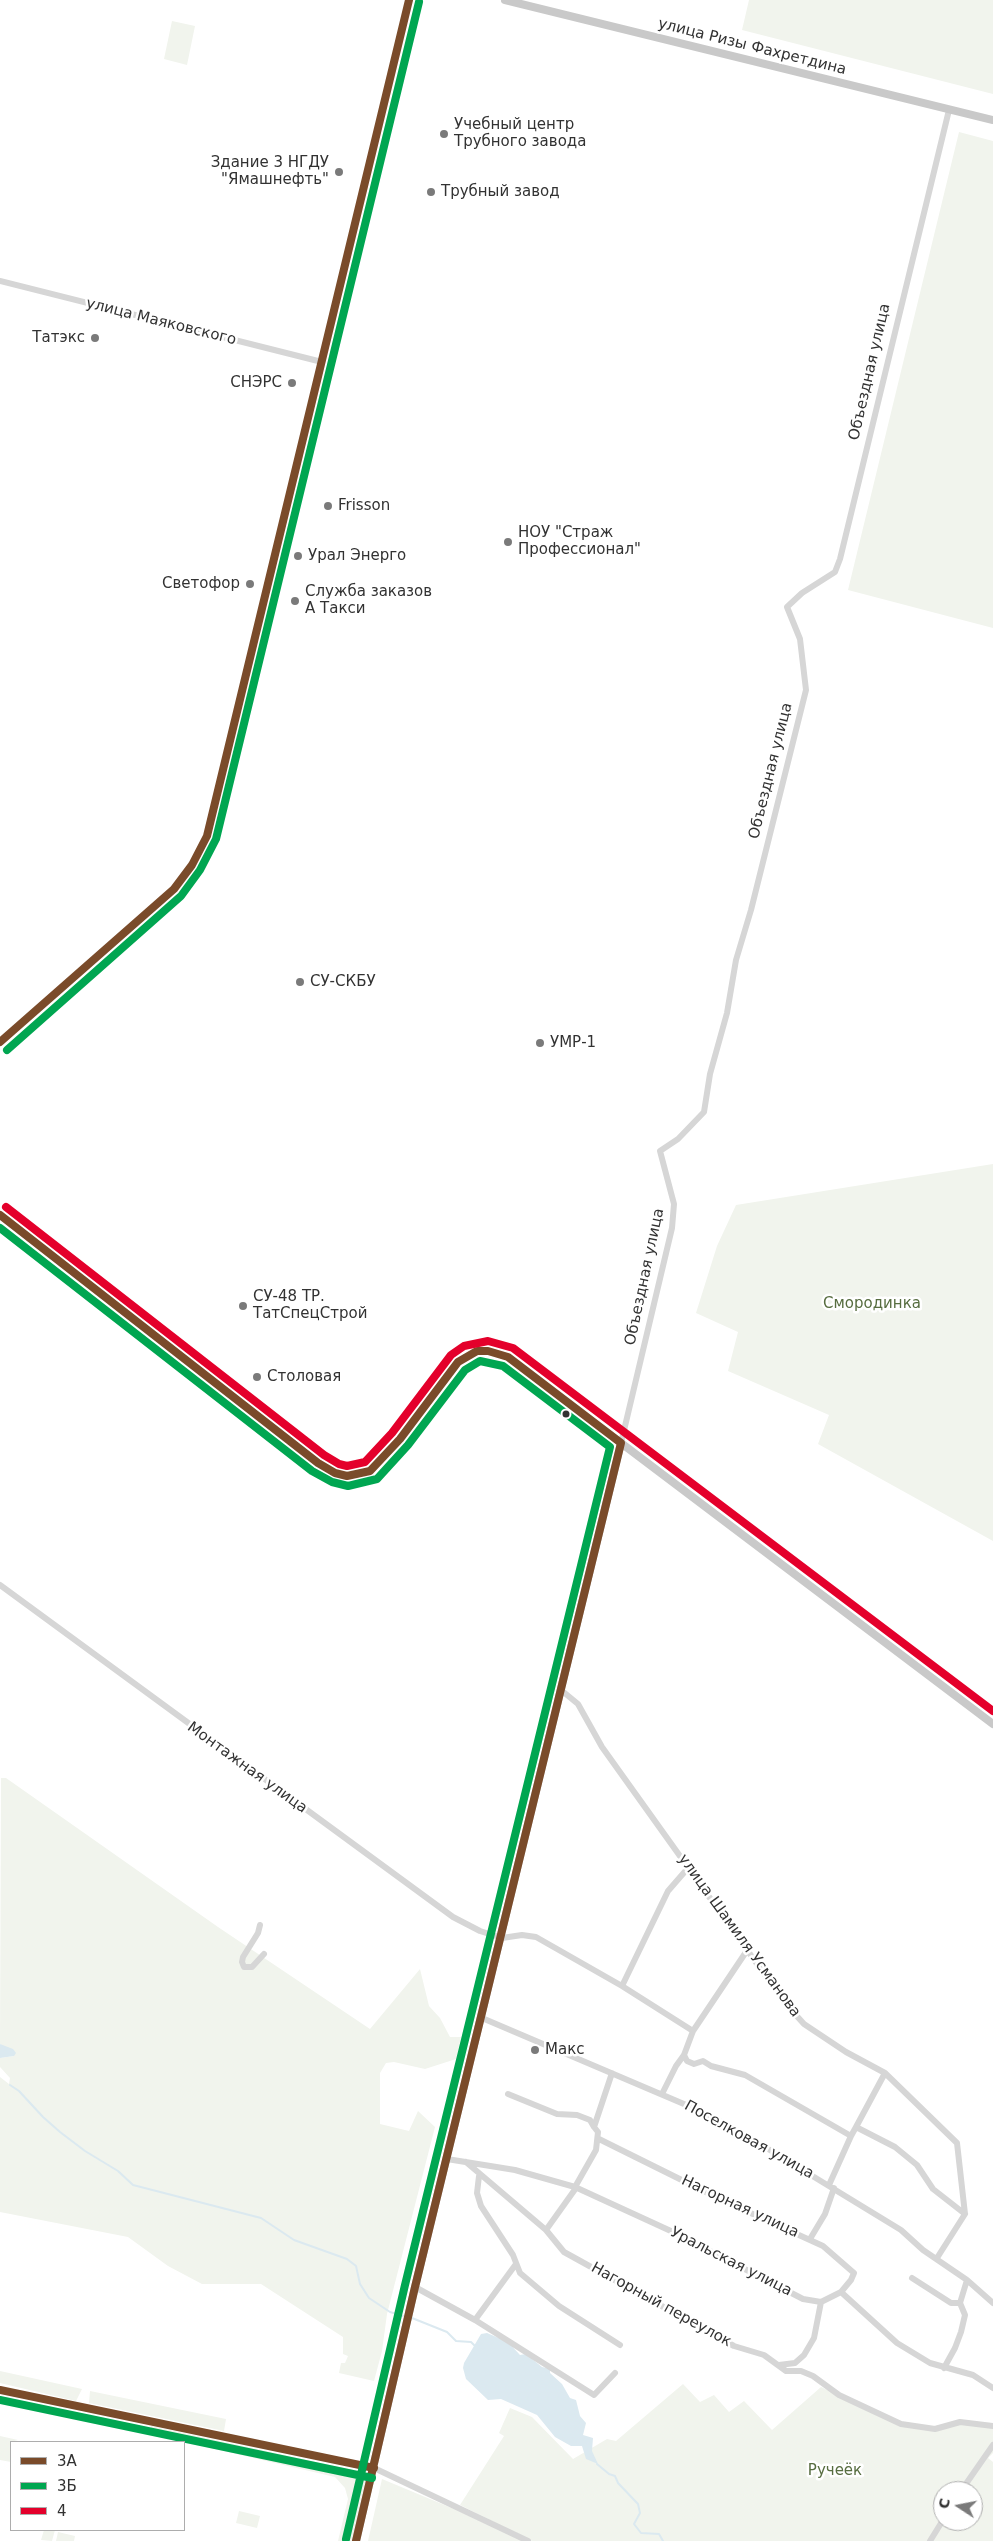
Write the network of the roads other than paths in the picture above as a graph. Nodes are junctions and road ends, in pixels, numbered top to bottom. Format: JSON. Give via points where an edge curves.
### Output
{"nodes":[{"id":1,"x":409,"y":0,"type":"edge"},
{"id":2,"x":505,"y":0,"type":"edge"},
{"id":3,"x":949,"y":110,"type":"junction"},
{"id":4,"x":993,"y":120,"type":"edge"},
{"id":5,"x":0,"y":281,"type":"edge"},
{"id":6,"x":322,"y":362,"type":"junction"},
{"id":7,"x":0,"y":1042,"type":"edge"},
{"id":8,"x":0,"y":1215,"type":"edge"},
{"id":9,"x":622,"y":1443,"type":"junction"},
{"id":10,"x":0,"y":1585,"type":"edge"},
{"id":11,"x":561,"y":1690,"type":"junction"},
{"id":12,"x":993,"y":1724,"type":"edge"},
{"id":13,"x":688,"y":1868,"type":"junction"},
{"id":14,"x":260,"y":1925,"type":"dead end"},
{"id":15,"x":502,"y":1938,"type":"junction"},
{"id":16,"x":748,"y":1949,"type":"junction"},
{"id":17,"x":264,"y":1954,"type":"dead end"},
{"id":18,"x":622,"y":1986,"type":"junction"},
{"id":19,"x":482,"y":2018,"type":"junction"},
{"id":20,"x":693,"y":2031,"type":"junction"},
{"id":21,"x":684,"y":2055,"type":"junction"},
{"id":22,"x":612,"y":2073,"type":"junction"},
{"id":23,"x":885,"y":2074,"type":"junction"},
{"id":24,"x":508,"y":2094,"type":"dead end"},
{"id":25,"x":662,"y":2094,"type":"junction"},
{"id":26,"x":856,"y":2127,"type":"junction"},
{"id":27,"x":594,"y":2128,"type":"junction"},
{"id":28,"x":851,"y":2136,"type":"junction"},
{"id":29,"x":599,"y":2139,"type":"junction"},
{"id":30,"x":447,"y":2159,"type":"junction"},
{"id":31,"x":466,"y":2162,"type":"junction"},
{"id":32,"x":480,"y":2176,"type":"junction"},
{"id":33,"x":831,"y":2186,"type":"junction"},
{"id":34,"x":575,"y":2187,"type":"junction"},
{"id":35,"x":965,"y":2214,"type":"junction"},
{"id":36,"x":546,"y":2230,"type":"junction"},
{"id":37,"x":810,"y":2239,"type":"junction"},
{"id":38,"x":937,"y":2258,"type":"junction"},
{"id":39,"x":516,"y":2264,"type":"junction"},
{"id":40,"x":912,"y":2278,"type":"dead end"},
{"id":41,"x":967,"y":2280,"type":"junction"},
{"id":42,"x":415,"y":2287,"type":"junction"},
{"id":43,"x":841,"y":2292,"type":"junction"},
{"id":44,"x":822,"y":2302,"type":"junction"},
{"id":45,"x":960,"y":2303,"type":"junction"},
{"id":46,"x":993,"y":2303,"type":"edge"},
{"id":47,"x":476,"y":2320,"type":"junction"},
{"id":48,"x":620,"y":2345,"type":"dead end"},
{"id":49,"x":778,"y":2365,"type":"junction"},
{"id":50,"x":944,"y":2368,"type":"junction"},
{"id":51,"x":614,"y":2373,"type":"dead end"},
{"id":52,"x":993,"y":2388,"type":"edge"},
{"id":53,"x":0,"y":2390,"type":"edge"},
{"id":54,"x":993,"y":2426,"type":"edge"},
{"id":55,"x":993,"y":2445,"type":"edge"},
{"id":56,"x":374,"y":2468,"type":"junction"},
{"id":57,"x":968,"y":2481,"type":"edge"},
{"id":58,"x":356,"y":2541,"type":"edge"},
{"id":59,"x":528,"y":2541,"type":"edge"}],
"edges":[{"from":1,"to":6,"type":"street"},
{"from":2,"to":3,"type":"main road","name":"улица Ризы Фахретдина"},
{"from":3,"to":4,"type":"main road","name":"улица Ризы Фахретдина"},
{"from":3,"to":9,"type":"street","name":"Объездная улица","via":[[840,559],[834,572],[787,607],[800,639],[806,690],[736,960],[704,1112],[678,1139],[660,1151],[674,1204],[672,1228]]},
{"from":5,"to":6,"type":"street","name":"улица Маяковского"},
{"from":6,"to":7,"type":"street","via":[[208,836],[174,889]]},
{"from":8,"to":9,"type":"street","via":[[335,1473],[347,1476],[370,1471],[400,1439],[458,1362],[477,1351],[488,1350],[508,1357]]},
{"from":9,"to":11,"type":"main road"},
{"from":9,"to":12,"type":"main road"},
{"from":10,"to":15,"type":"street","name":"Монтажная улица","via":[[414,1890],[466,1924]]},
{"from":11,"to":13,"type":"street","name":"улица Шамиля Усманова","via":[[578,1704],[602,1747]]},
{"from":11,"to":15,"type":"main road"},
{"from":13,"to":16,"type":"street","name":"улица Шамиля Усманова"},
{"from":13,"to":18,"type":"street","via":[[668,1891]]},
{"from":14,"to":17,"type":"street","via":[[243,1956],[244,1967],[252,1967]]},
{"from":15,"to":18,"type":"street","via":[[536,1937]]},
{"from":15,"to":19,"type":"main road"},
{"from":16,"to":20,"type":"street"},
{"from":16,"to":23,"type":"street","name":"улица Шамиля Усманова","via":[[804,2024]]},
{"from":18,"to":20,"type":"street"},
{"from":19,"to":22,"type":"street","name":"Поселковая улица"},
{"from":19,"to":30,"type":"main road"},
{"from":20,"to":21,"type":"street"},
{"from":21,"to":25,"type":"street"},
{"from":21,"to":28,"type":"street","via":[[694,2064],[703,2061],[745,2076]]},
{"from":22,"to":25,"type":"street","name":"Поселковая улица"},
{"from":22,"to":27,"type":"street"},
{"from":23,"to":26,"type":"street"},
{"from":23,"to":35,"type":"street","name":"улица Шамиля Усманова","via":[[958,2143]]},
{"from":24,"to":27,"type":"street","via":[[557,2114],[577,2115],[590,2120]]},
{"from":25,"to":33,"type":"street","name":"Поселковая улица","via":[[742,2133]]},
{"from":26,"to":28,"type":"street"},
{"from":26,"to":35,"type":"street","via":[[894,2146],[917,2165],[934,2189]]},
{"from":27,"to":29,"type":"street"},
{"from":28,"to":33,"type":"street"},
{"from":29,"to":34,"type":"street"},
{"from":29,"to":37,"type":"street","name":"Нагорная улица"},
{"from":30,"to":31,"type":"street","name":"Уральская улица"},
{"from":30,"to":42,"type":"main road"},
{"from":31,"to":32,"type":"street","name":"Нагорный переулок"},
{"from":31,"to":34,"type":"street","name":"Уральская улица","via":[[515,2170]]},
{"from":32,"to":36,"type":"street","name":"Нагорный переулок"},
{"from":32,"to":39,"type":"street","via":[[477,2192],[482,2206]]},
{"from":33,"to":37,"type":"street","via":[[825,2214]]},
{"from":33,"to":38,"type":"street","name":"Поселковая улица","via":[[901,2230]]},
{"from":34,"to":36,"type":"street"},
{"from":34,"to":44,"type":"street","name":"Уральская улица","via":[[673,2232],[803,2299]]},
{"from":35,"to":38,"type":"street"},
{"from":36,"to":49,"type":"street","name":"Нагорный переулок","via":[[564,2252],[734,2346],[764,2354]]},
{"from":37,"to":43,"type":"street","name":"Нагорная улица","via":[[854,2273]]},
{"from":38,"to":41,"type":"street","name":"Поселковая улица"},
{"from":39,"to":47,"type":"street"},
{"from":39,"to":48,"type":"street","via":[[520,2273],[559,2306]]},
{"from":40,"to":45,"type":"street","via":[[951,2303]]},
{"from":41,"to":45,"type":"street"},
{"from":41,"to":46,"type":"street","name":"Поселковая улица"},
{"from":42,"to":47,"type":"street"},
{"from":42,"to":56,"type":"main road"},
{"from":43,"to":44,"type":"street"},
{"from":43,"to":50,"type":"street","via":[[897,2343]]},
{"from":44,"to":49,"type":"street","via":[[814,2338],[804,2355],[795,2362]]},
{"from":45,"to":50,"type":"street","via":[[965,2315],[961,2332]]},
{"from":47,"to":51,"type":"street","via":[[594,2395]]},
{"from":49,"to":54,"type":"street","name":"Нагорный переулок","via":[[786,2372],[801,2371],[813,2376],[839,2395],[901,2424],[935,2429],[960,2422]]},
{"from":50,"to":52,"type":"street","via":[[973,2375]]},
{"from":53,"to":56,"type":"street"},
{"from":55,"to":57,"type":"street"},
{"from":56,"to":58,"type":"main road"},
{"from":56,"to":59,"type":"street"}]}
